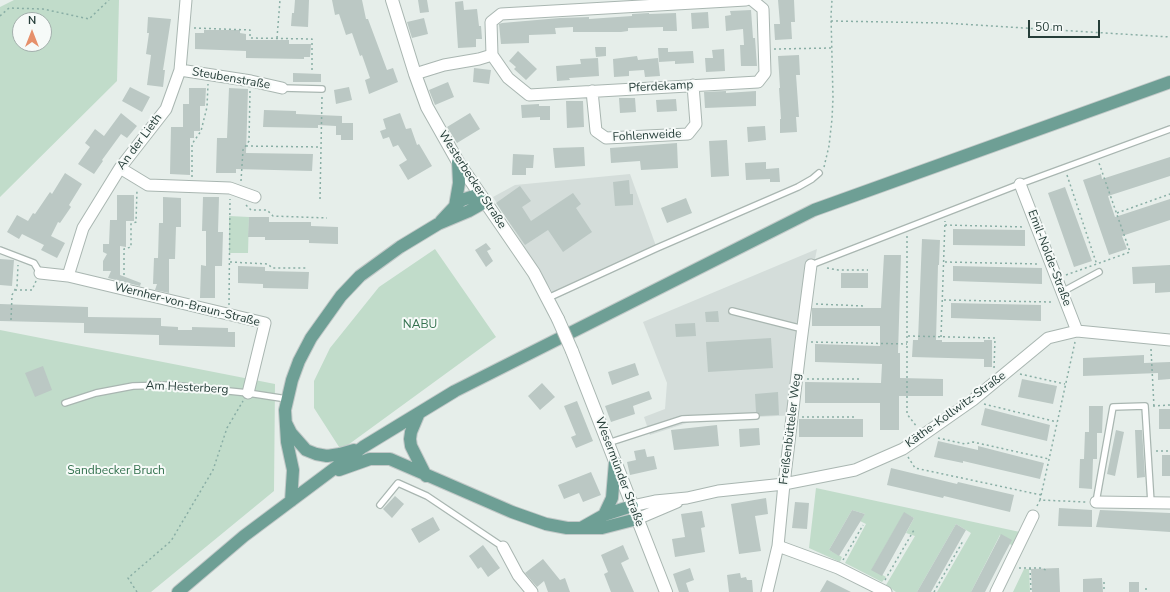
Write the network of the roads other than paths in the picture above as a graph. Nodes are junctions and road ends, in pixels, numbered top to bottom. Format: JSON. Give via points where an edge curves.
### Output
{"nodes":[{"id":1,"x":186,"y":0,"type":"edge"},
{"id":2,"x":392,"y":0,"type":"edge"},
{"id":3,"x":746,"y":0,"type":"edge"},
{"id":4,"x":752,"y":0,"type":"edge"},
{"id":5,"x":492,"y":55,"type":"junction"},
{"id":6,"x":180,"y":70,"type":"junction"},
{"id":7,"x":415,"y":74,"type":"junction"},
{"id":8,"x":1170,"y":82,"type":"edge"},
{"id":9,"x":693,"y":86,"type":"junction"},
{"id":10,"x":282,"y":88,"type":"joint"},
{"id":11,"x":322,"y":89,"type":"road end"},
{"id":12,"x":592,"y":91,"type":"junction"},
{"id":13,"x":1170,"y":129,"type":"edge"},
{"id":14,"x":458,"y":162,"type":"junction"},
{"id":15,"x":120,"y":168,"type":"junction"},
{"id":16,"x":819,"y":173,"type":"road end"},
{"id":17,"x":1020,"y":184,"type":"junction"},
{"id":18,"x":482,"y":198,"type":"junction"},
{"id":19,"x":251,"y":201,"type":"road end"},
{"id":20,"x":455,"y":206,"type":"junction"},
{"id":21,"x":438,"y":224,"type":"junction"},
{"id":22,"x":0,"y":250,"type":"edge"},
{"id":23,"x":812,"y":265,"type":"joint"},
{"id":24,"x":1099,"y":272,"type":"road end"},
{"id":25,"x":40,"y":273,"type":"joint"},
{"id":26,"x":68,"y":276,"type":"junction"},
{"id":27,"x":1062,"y":292,"type":"junction"},
{"id":28,"x":548,"y":298,"type":"junction"},
{"id":29,"x":732,"y":311,"type":"dead end"},
{"id":30,"x":803,"y":329,"type":"junction"},
{"id":31,"x":1077,"y":331,"type":"junction"},
{"id":32,"x":1170,"y":340,"type":"edge"},
{"id":33,"x":572,"y":351,"type":"joint"},
{"id":34,"x":248,"y":393,"type":"junction"},
{"id":35,"x":287,"y":399,"type":"junction"},
{"id":36,"x":65,"y":403,"type":"dead end"},
{"id":37,"x":419,"y":413,"type":"junction"},
{"id":38,"x":756,"y":416,"type":"dead end"},
{"id":39,"x":286,"y":422,"type":"junction"},
{"id":40,"x":608,"y":444,"type":"junction"},
{"id":41,"x":363,"y":447,"type":"junction"},
{"id":42,"x":615,"y":462,"type":"junction"},
{"id":43,"x":325,"y":475,"type":"junction"},
{"id":44,"x":426,"y":476,"type":"junction"},
{"id":45,"x":784,"y":484,"type":"junction"},
{"id":46,"x":687,"y":498,"type":"junction"},
{"id":47,"x":291,"y":501,"type":"junction"},
{"id":48,"x":1096,"y":502,"type":"joint"},
{"id":49,"x":1151,"y":503,"type":"junction"},
{"id":50,"x":1170,"y":503,"type":"edge"},
{"id":51,"x":380,"y":505,"type":"dead end"},
{"id":52,"x":632,"y":506,"type":"junction"},
{"id":53,"x":604,"y":515,"type":"junction"},
{"id":54,"x":1033,"y":516,"type":"road end"},
{"id":55,"x":637,"y":519,"type":"junction"},
{"id":56,"x":581,"y":528,"type":"junction"},
{"id":57,"x":778,"y":546,"type":"junction"},
{"id":58,"x":503,"y":547,"type":"joint"},
{"id":59,"x":883,"y":590,"type":"edge"},
{"id":60,"x":178,"y":592,"type":"edge"},
{"id":61,"x":532,"y":592,"type":"edge"},
{"id":62,"x":666,"y":592,"type":"edge"},
{"id":63,"x":767,"y":592,"type":"edge"},
{"id":64,"x":996,"y":592,"type":"edge"}],
"edges":[{"from":1,"to":6,"type":"street","name":"An der Lieth"},
{"from":2,"to":7,"type":"street","name":"Westerbecker Straße"},
{"from":3,"to":5,"type":"street","via":[[501,14],[491,22]]},
{"from":4,"to":9,"type":"street","name":"Pferdekamp","via":[[762,10],[764,73],[758,82]]},
{"from":5,"to":7,"type":"street"},
{"from":5,"to":12,"type":"street","name":"Pferdekamp","via":[[508,78],[530,95]]},
{"from":6,"to":10,"type":"street","name":"Steubenstraße"},
{"from":6,"to":15,"type":"street","name":"An der Lieth","via":[[166,109]]},
{"from":7,"to":14,"type":"street","name":"Westerbecker Straße","via":[[427,107]]},
{"from":8,"to":37,"type":"main road","via":[[814,210],[455,391]]},
{"from":9,"to":12,"type":"street","name":"Pferdekamp"},
{"from":9,"to":12,"type":"street","name":"Fohlenweide","via":[[696,124],[688,134],[606,138],[596,130]]},
{"from":10,"to":11,"type":"lane"},
{"from":13,"to":17,"type":"lane"},
{"from":14,"to":18,"type":"street","name":"Westerbecker Straße"},
{"from":14,"to":20,"type":"main road","via":[[459,183]]},
{"from":15,"to":19,"type":"street","via":[[148,185],[233,190]]},
{"from":15,"to":26,"type":"street","name":"An der Lieth","via":[[83,228]]},
{"from":16,"to":28,"type":"lane","via":[[798,187]]},
{"from":17,"to":23,"type":"lane"},
{"from":17,"to":27,"type":"street","name":"Emil-Nolde-Straße"},
{"from":18,"to":20,"type":"main road","via":[[462,200]]},
{"from":18,"to":21,"type":"main road","via":[[469,211]]},
{"from":18,"to":28,"type":"street","name":"Westerbecker Straße","via":[[523,256]]},
{"from":20,"to":21,"type":"main road"},
{"from":21,"to":35,"type":"main road","via":[[360,276],[341,296],[311,338],[299,362]]},
{"from":22,"to":25,"type":"lane","via":[[34,263]]},
{"from":23,"to":30,"type":"street","name":"Freißenbütteler Weg"},
{"from":24,"to":27,"type":"lane"},
{"from":25,"to":26,"type":"street","name":"Wernher-von-Braun-Straße"},
{"from":26,"to":34,"type":"street","name":"Wernher-von-Braun-Straße","via":[[265,323]]},
{"from":27,"to":31,"type":"street","name":"Emil-Nolde-Straße"},
{"from":28,"to":33,"type":"street","name":"Westerbecker Straße","bridge":true},
{"from":29,"to":30,"type":"lane"},
{"from":30,"to":45,"type":"street","name":"Freißenbütteler Weg"},
{"from":31,"to":32,"type":"street","name":"Käthe-Kollwitz-Straße"},
{"from":31,"to":45,"type":"street","name":"Käthe-Kollwitz-Straße","via":[[1048,338],[973,400],[903,448],[855,470]]},
{"from":33,"to":40,"type":"street","name":"Wesermünder Straße"},
{"from":34,"to":35,"type":"lane","name":"Am Hesterberg"},
{"from":34,"to":36,"type":"lane","name":"Am Hesterberg","via":[[171,385],[133,386],[96,393]]},
{"from":35,"to":39,"type":"main road"},
{"from":37,"to":41,"type":"main road"},
{"from":37,"to":44,"type":"main road","via":[[410,439]]},
{"from":38,"to":40,"type":"lane","via":[[682,419]]},
{"from":39,"to":41,"type":"main road","via":[[291,433],[306,450],[316,454],[328,456]]},
{"from":39,"to":47,"type":"main road","via":[[293,470]]},
{"from":40,"to":42,"type":"street","name":"Wesermünder Straße"},
{"from":41,"to":43,"type":"main road"},
{"from":42,"to":52,"type":"street","name":"Wesermünder Straße"},
{"from":42,"to":53,"type":"main road","via":[[612,498]]},
{"from":43,"to":44,"type":"main road","via":[[370,459],[390,459]]},
{"from":43,"to":47,"type":"main road"},
{"from":44,"to":56,"type":"main road","via":[[546,524]]},
{"from":45,"to":46,"type":"street","name":"Käthe-Kollwitz-Straße"},
{"from":45,"to":57,"type":"street","name":"Freißenbütteler Weg"},
{"from":46,"to":52,"type":"street","name":"Käthe-Kollwitz-Straße"},
{"from":46,"to":55,"type":"street","name":"Käthe-Kollwitz-Straße"},
{"from":47,"to":60,"type":"main road","via":[[244,536]]},
{"from":48,"to":49,"type":"street"},
{"from":48,"to":49,"type":"lane","via":[[1113,407],[1145,406]]},
{"from":49,"to":50,"type":"street"},
{"from":51,"to":58,"type":"lane","via":[[398,483],[427,496]]},
{"from":52,"to":53,"type":"main road"},
{"from":52,"to":55,"type":"street","name":"Wesermünder Straße"},
{"from":53,"to":56,"type":"main road"},
{"from":54,"to":64,"type":"street"},
{"from":55,"to":56,"type":"main road","via":[[602,528]]},
{"from":55,"to":62,"type":"street","name":"Wesermünder Straße"},
{"from":57,"to":59,"type":"street","via":[[838,568]]},
{"from":57,"to":63,"type":"street","name":"Freißenbütteler Weg"},
{"from":58,"to":61,"type":"street","via":[[518,576]]}]}
